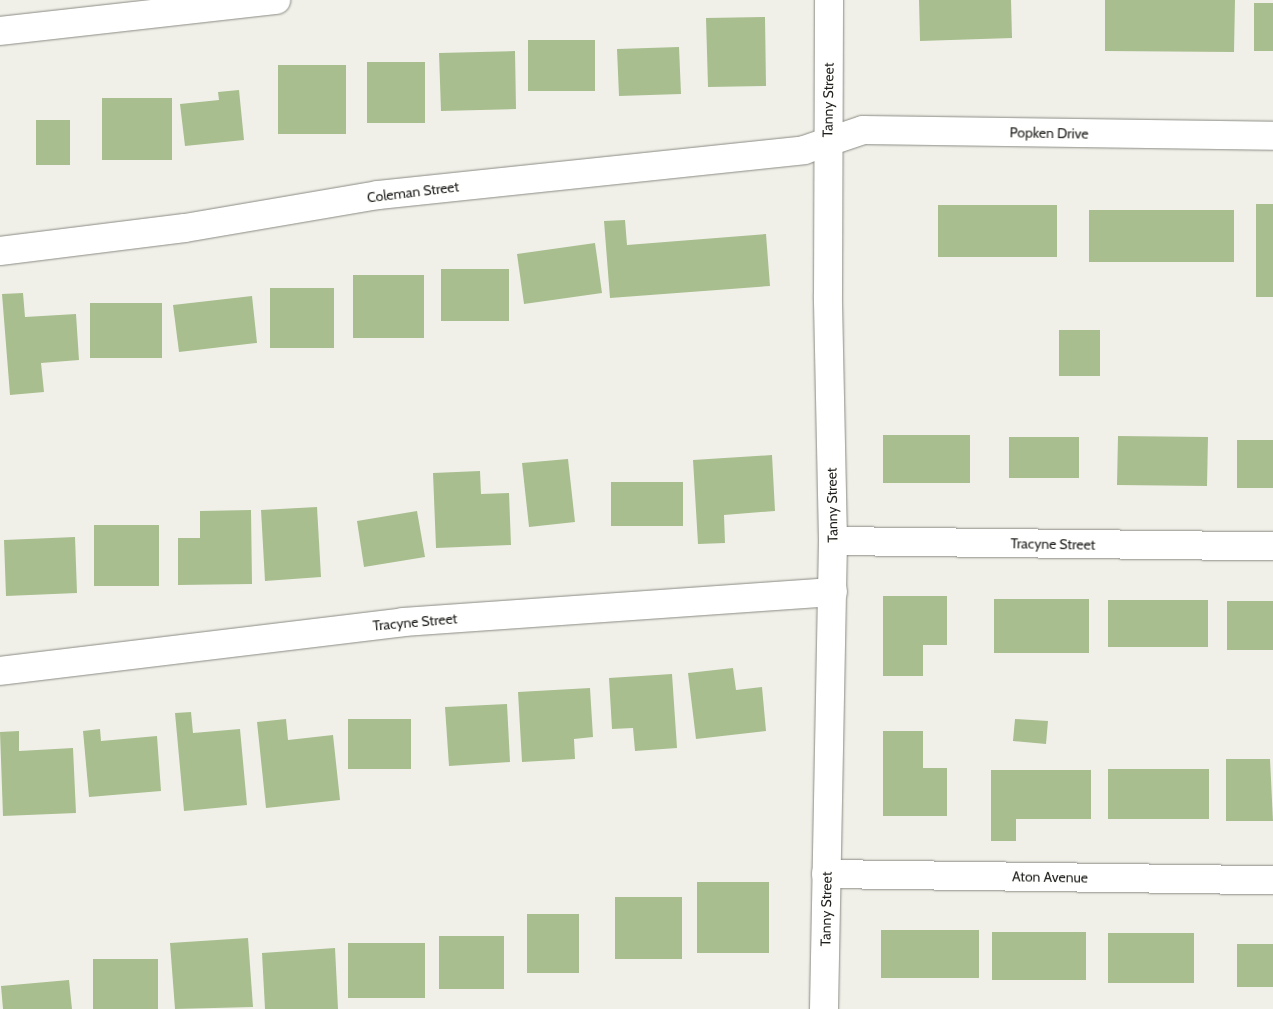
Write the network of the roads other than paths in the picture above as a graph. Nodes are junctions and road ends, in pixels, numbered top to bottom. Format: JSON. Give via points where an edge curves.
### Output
{"nodes":[{"id":1,"x":276,"y":0,"type":"edge"},
{"id":2,"x":829,"y":0,"type":"edge"},
{"id":3,"x":0,"y":32,"type":"edge"},
{"id":4,"x":1273,"y":136,"type":"edge"},
{"id":5,"x":828,"y":142,"type":"junction"},
{"id":6,"x":0,"y":251,"type":"edge"},
{"id":7,"x":833,"y":542,"type":"junction"},
{"id":8,"x":1273,"y":546,"type":"edge"},
{"id":9,"x":832,"y":592,"type":"junction"},
{"id":10,"x":0,"y":672,"type":"edge"},
{"id":11,"x":826,"y":874,"type":"junction"},
{"id":12,"x":1273,"y":880,"type":"edge"},
{"id":13,"x":824,"y":1009,"type":"edge"}],
"edges":[{"from":1,"to":3,"type":"street"},
{"from":2,"to":5,"type":"street","name":"Tanny Street"},
{"from":4,"to":5,"type":"street","name":"Popken Drive","via":[[863,130]]},
{"from":5,"to":6,"type":"street","name":"Coleman Street","via":[[804,150],[378,195],[185,228]]},
{"from":5,"to":7,"type":"street","name":"Tanny Street"},
{"from":7,"to":8,"type":"street","name":"Tracyne Street"},
{"from":7,"to":9,"type":"street","name":"Tanny Street"},
{"from":9,"to":10,"type":"street","name":"Tracyne Street","via":[[402,622]]},
{"from":9,"to":11,"type":"street","name":"Tanny Street"},
{"from":11,"to":12,"type":"street","name":"Aton Avenue"},
{"from":11,"to":13,"type":"street","name":"Tanny Street"}]}
